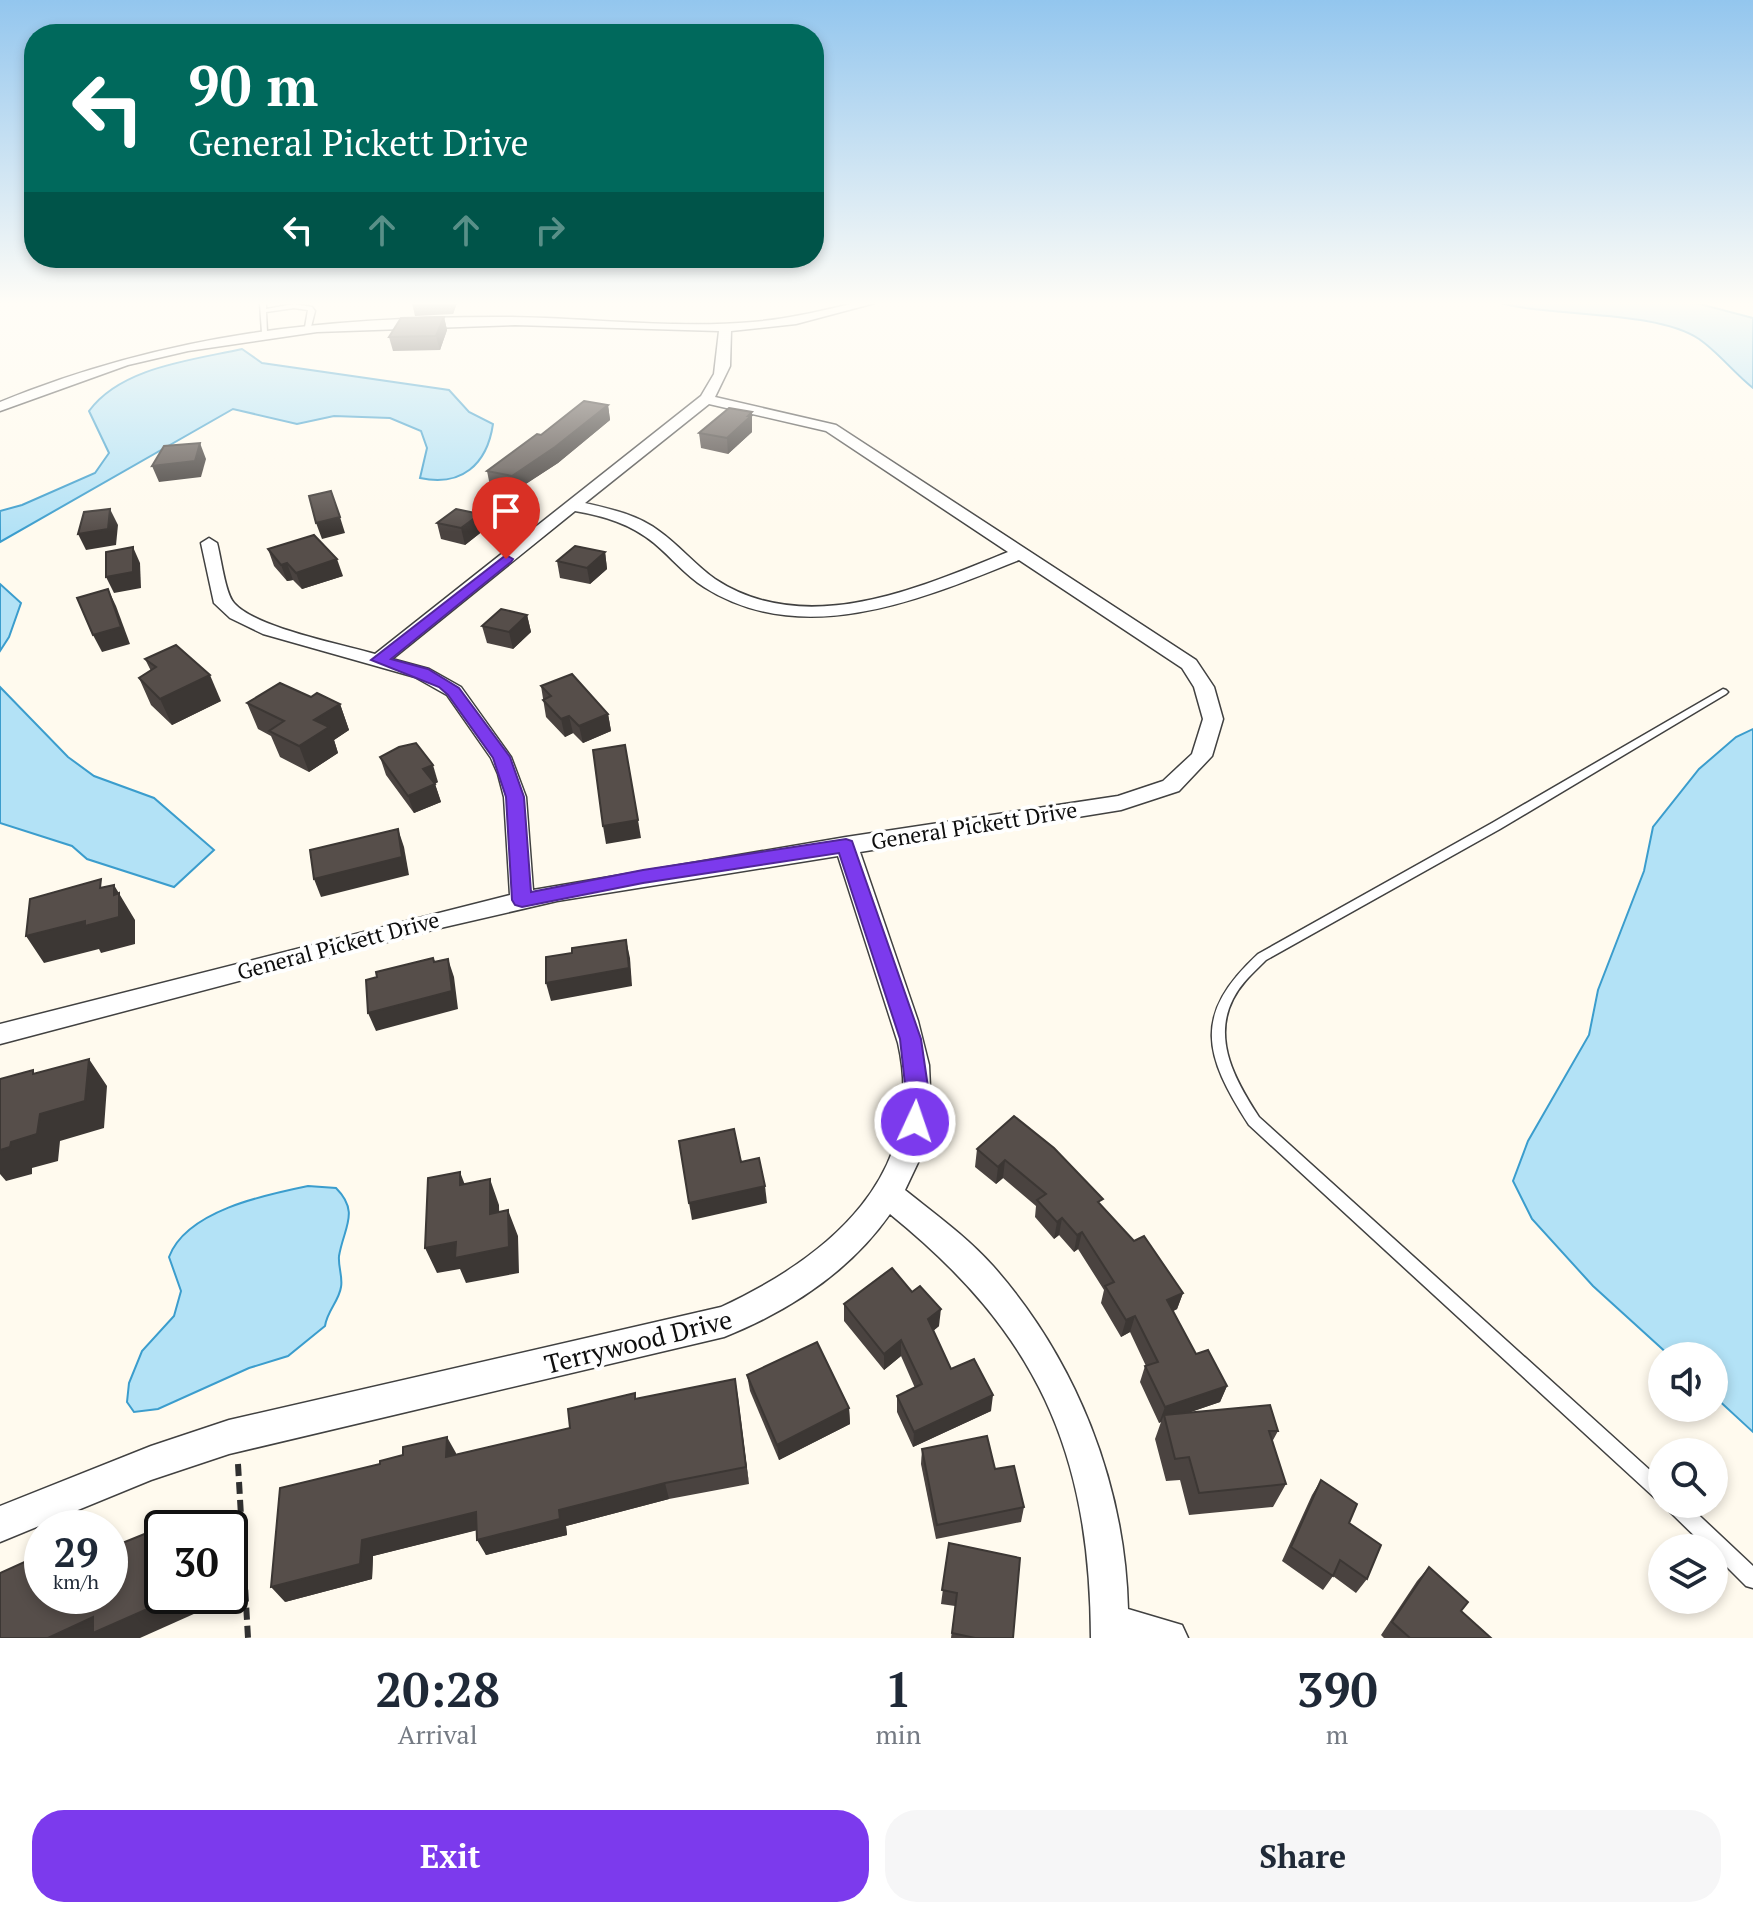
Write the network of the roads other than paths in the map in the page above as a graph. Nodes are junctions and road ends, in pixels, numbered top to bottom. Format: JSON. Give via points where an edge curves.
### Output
{"nodes":[{"id":1,"x":68,"y":379,"type":"edge"},
{"id":2,"x":720,"y":379,"type":"edge"},
{"id":3,"x":706,"y":399,"type":"junction"},
{"id":4,"x":4,"y":402,"type":"edge"},
{"id":5,"x":574,"y":506,"type":"junction"},
{"id":6,"x":209,"y":543,"type":"dead end"},
{"id":7,"x":1021,"y":553,"type":"junction"},
{"id":8,"x":379,"y":660,"type":"junction"},
{"id":9,"x":1723,"y":692,"type":"dead end"},
{"id":10,"x":846,"y":845,"type":"junction"},
{"id":11,"x":522,"y":900,"type":"junction"},
{"id":12,"x":0,"y":1034,"type":"edge"},
{"id":13,"x":889,"y":1195,"type":"junction"},
{"id":14,"x":1648,"y":1480,"type":"edge"},
{"id":15,"x":1689,"y":1518,"type":"edge"},
{"id":16,"x":0,"y":1524,"type":"edge"},
{"id":17,"x":1753,"y":1579,"type":"edge"},
{"id":18,"x":1110,"y":1630,"type":"edge"},
{"id":19,"x":1169,"y":1638,"type":"edge"}],
"edges":[{"from":1,"to":4,"type":"street"},
{"from":2,"to":3,"type":"street"},
{"from":3,"to":5,"type":"street"},
{"from":3,"to":7,"type":"street","name":"General Pickett Drive","via":[[831,428]]},
{"from":5,"to":7,"type":"street","via":[[636,523],[711,584],[745,603],[808,613],[874,606]]},
{"from":5,"to":8,"type":"street"},
{"from":6,"to":8,"type":"street","via":[[223,603],[236,614],[269,630]]},
{"from":7,"to":10,"type":"street","name":"General Pickett Drive","via":[[1189,664],[1204,687],[1213,719],[1202,756],[1171,786],[1121,803]]},
{"from":8,"to":11,"type":"street","via":[[422,673],[454,691],[501,757],[515,797]]},
{"from":9,"to":14,"type":"lane","via":[[1262,957],[1242,972],[1218,1014],[1223,1066],[1254,1121]]},
{"from":10,"to":11,"type":"street","name":"General Pickett Drive"},
{"from":10,"to":13,"type":"street","name":"Terrywood Drive","via":[[916,1068],[915,1122]]},
{"from":11,"to":12,"type":"street","name":"General Pickett Drive"},
{"from":13,"to":16,"type":"street","name":"Terrywood Drive","via":[[861,1232],[801,1283],[724,1322],[229,1437]]},
{"from":13,"to":18,"type":"street","via":[[979,1273],[1014,1314],[1068,1406],[1100,1511]]},
{"from":15,"to":17,"type":"lane"},
{"from":18,"to":19,"type":"street"}]}
